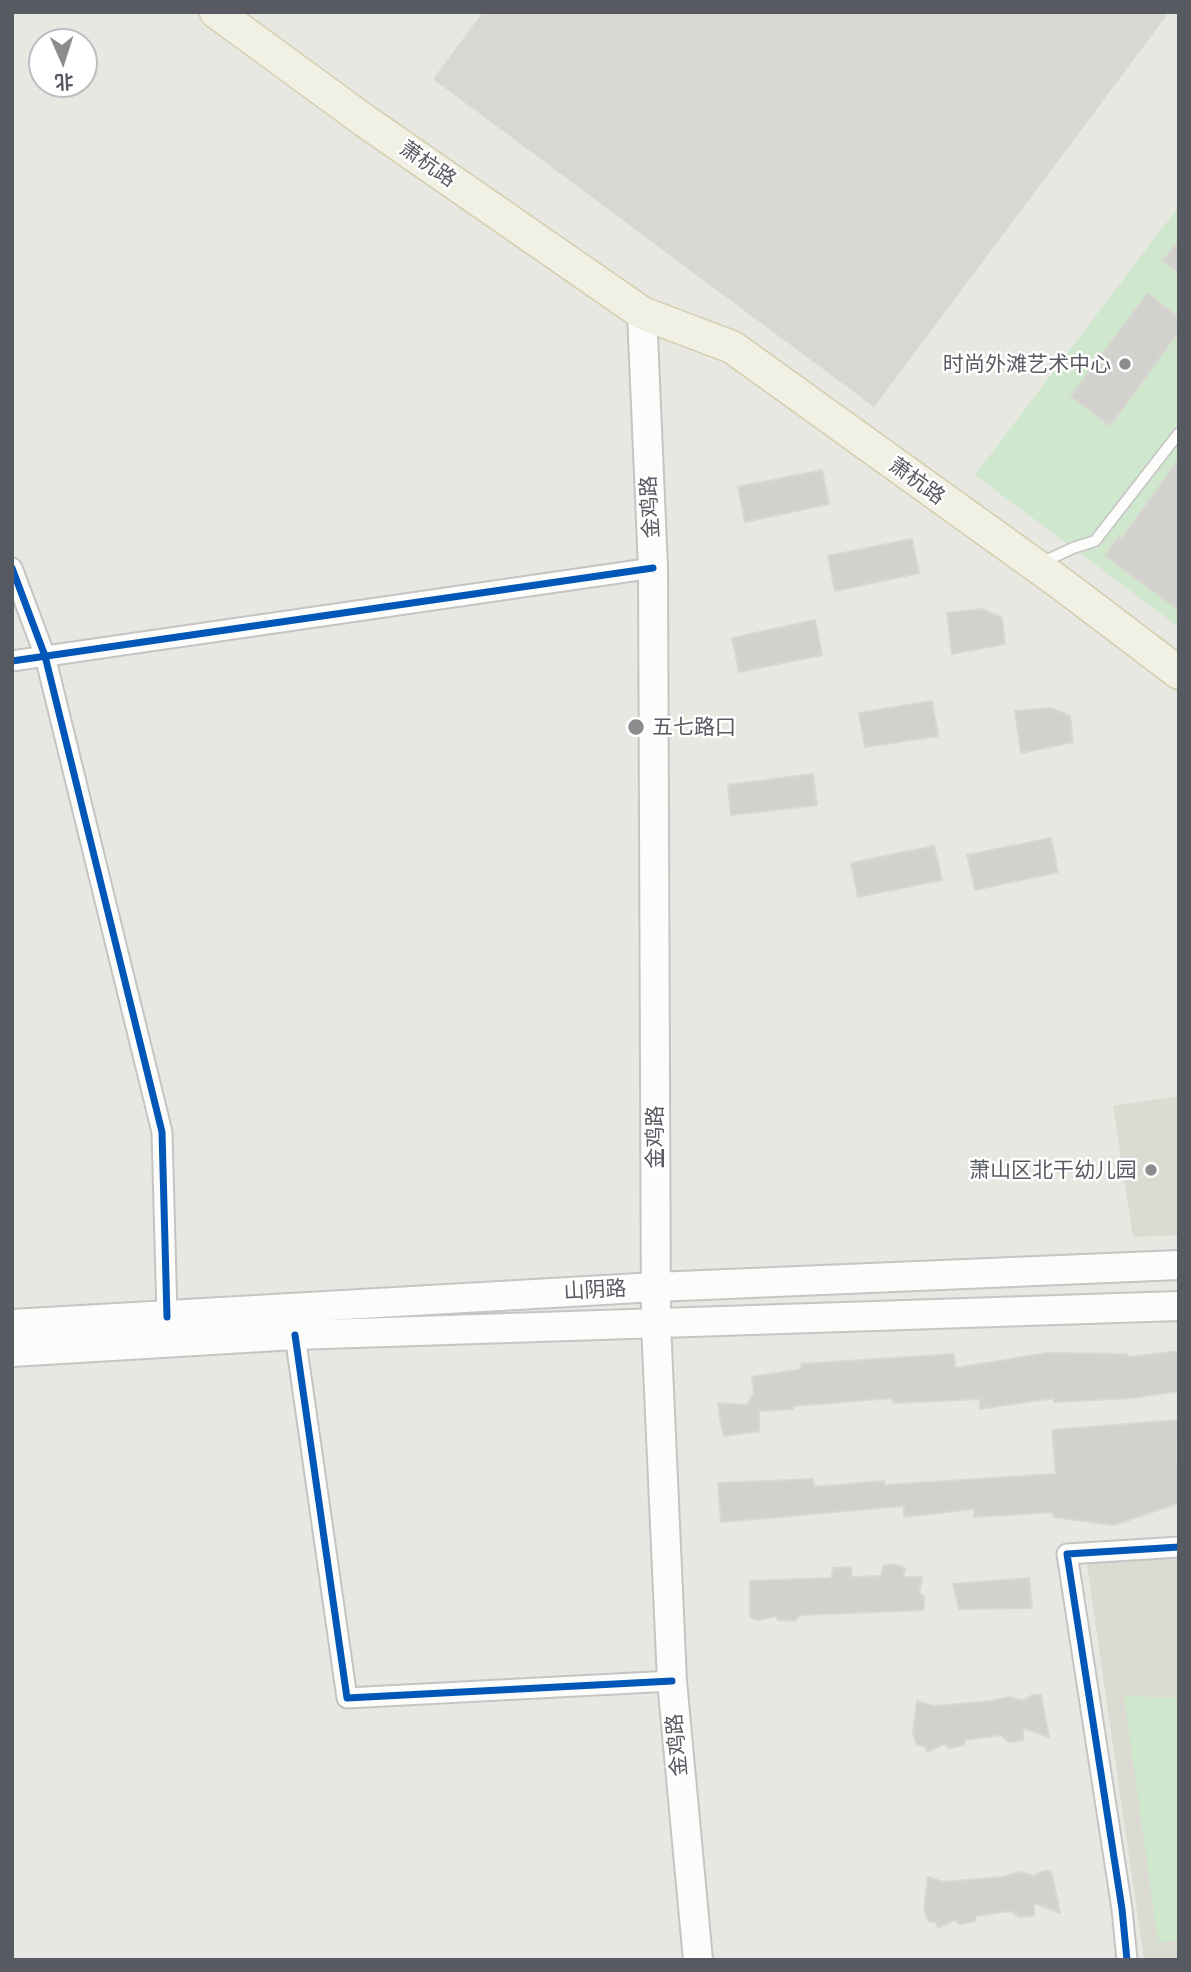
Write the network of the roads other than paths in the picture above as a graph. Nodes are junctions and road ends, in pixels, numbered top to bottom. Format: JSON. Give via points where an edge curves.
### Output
{"nodes":[{"id":1,"x":216,"y":12,"type":"edge"},
{"id":2,"x":248,"y":12,"type":"edge"},
{"id":3,"x":642,"y":313,"type":"junction"},
{"id":4,"x":1179,"y":433,"type":"edge"},
{"id":5,"x":1035,"y":566,"type":"junction"},
{"id":6,"x":12,"y":568,"type":"edge"},
{"id":7,"x":653,"y":568,"type":"junction"},
{"id":8,"x":45,"y":656,"type":"junction"},
{"id":9,"x":12,"y":662,"type":"edge"},
{"id":10,"x":1176,"y":665,"type":"edge"},
{"id":11,"x":1179,"y":1265,"type":"edge"},
{"id":12,"x":656,"y":1287,"type":"junction"},
{"id":13,"x":1179,"y":1306,"type":"edge"},
{"id":14,"x":167,"y":1317,"type":"junction"},
{"id":15,"x":12,"y":1324,"type":"edge"},
{"id":16,"x":656,"y":1324,"type":"junction"},
{"id":17,"x":295,"y":1335,"type":"junction"},
{"id":18,"x":12,"y":1352,"type":"edge"},
{"id":19,"x":1179,"y":1547,"type":"edge"},
{"id":20,"x":672,"y":1681,"type":"junction"},
{"id":21,"x":698,"y":1960,"type":"edge"},
{"id":22,"x":1127,"y":1960,"type":"edge"}],
"edges":[{"from":1,"to":3,"type":"main road","name":"萧杭路"},
{"from":2,"to":3,"type":"main road","name":"萧杭路","via":[[608,269]]},
{"from":3,"to":5,"type":"main road","name":"萧杭路","via":[[732,347]]},
{"from":3,"to":7,"type":"main road","name":"金鸡路"},
{"from":4,"to":5,"type":"lane","via":[[1095,541]]},
{"from":5,"to":10,"type":"main road","name":"萧杭路"},
{"from":6,"to":8,"type":"street"},
{"from":7,"to":8,"type":"street"},
{"from":7,"to":12,"type":"main road","name":"金鸡路"},
{"from":8,"to":9,"type":"street"},
{"from":8,"to":14,"type":"street","via":[[162,1132]]},
{"from":11,"to":12,"type":"main road","name":"山阴路"},
{"from":12,"to":14,"type":"main road","name":"山阴路"},
{"from":12,"to":16,"type":"main road","name":"金鸡路"},
{"from":13,"to":16,"type":"main road","name":"山阴路"},
{"from":14,"to":15,"type":"main road","name":"山阴路"},
{"from":16,"to":17,"type":"main road","name":"山阴路"},
{"from":16,"to":20,"type":"main road","name":"金鸡路"},
{"from":17,"to":18,"type":"main road","name":"山阴路"},
{"from":17,"to":20,"type":"street","via":[[347,1698]]},
{"from":19,"to":22,"type":"street","via":[[1067,1554]]},
{"from":20,"to":21,"type":"main road","name":"金鸡路"}]}
